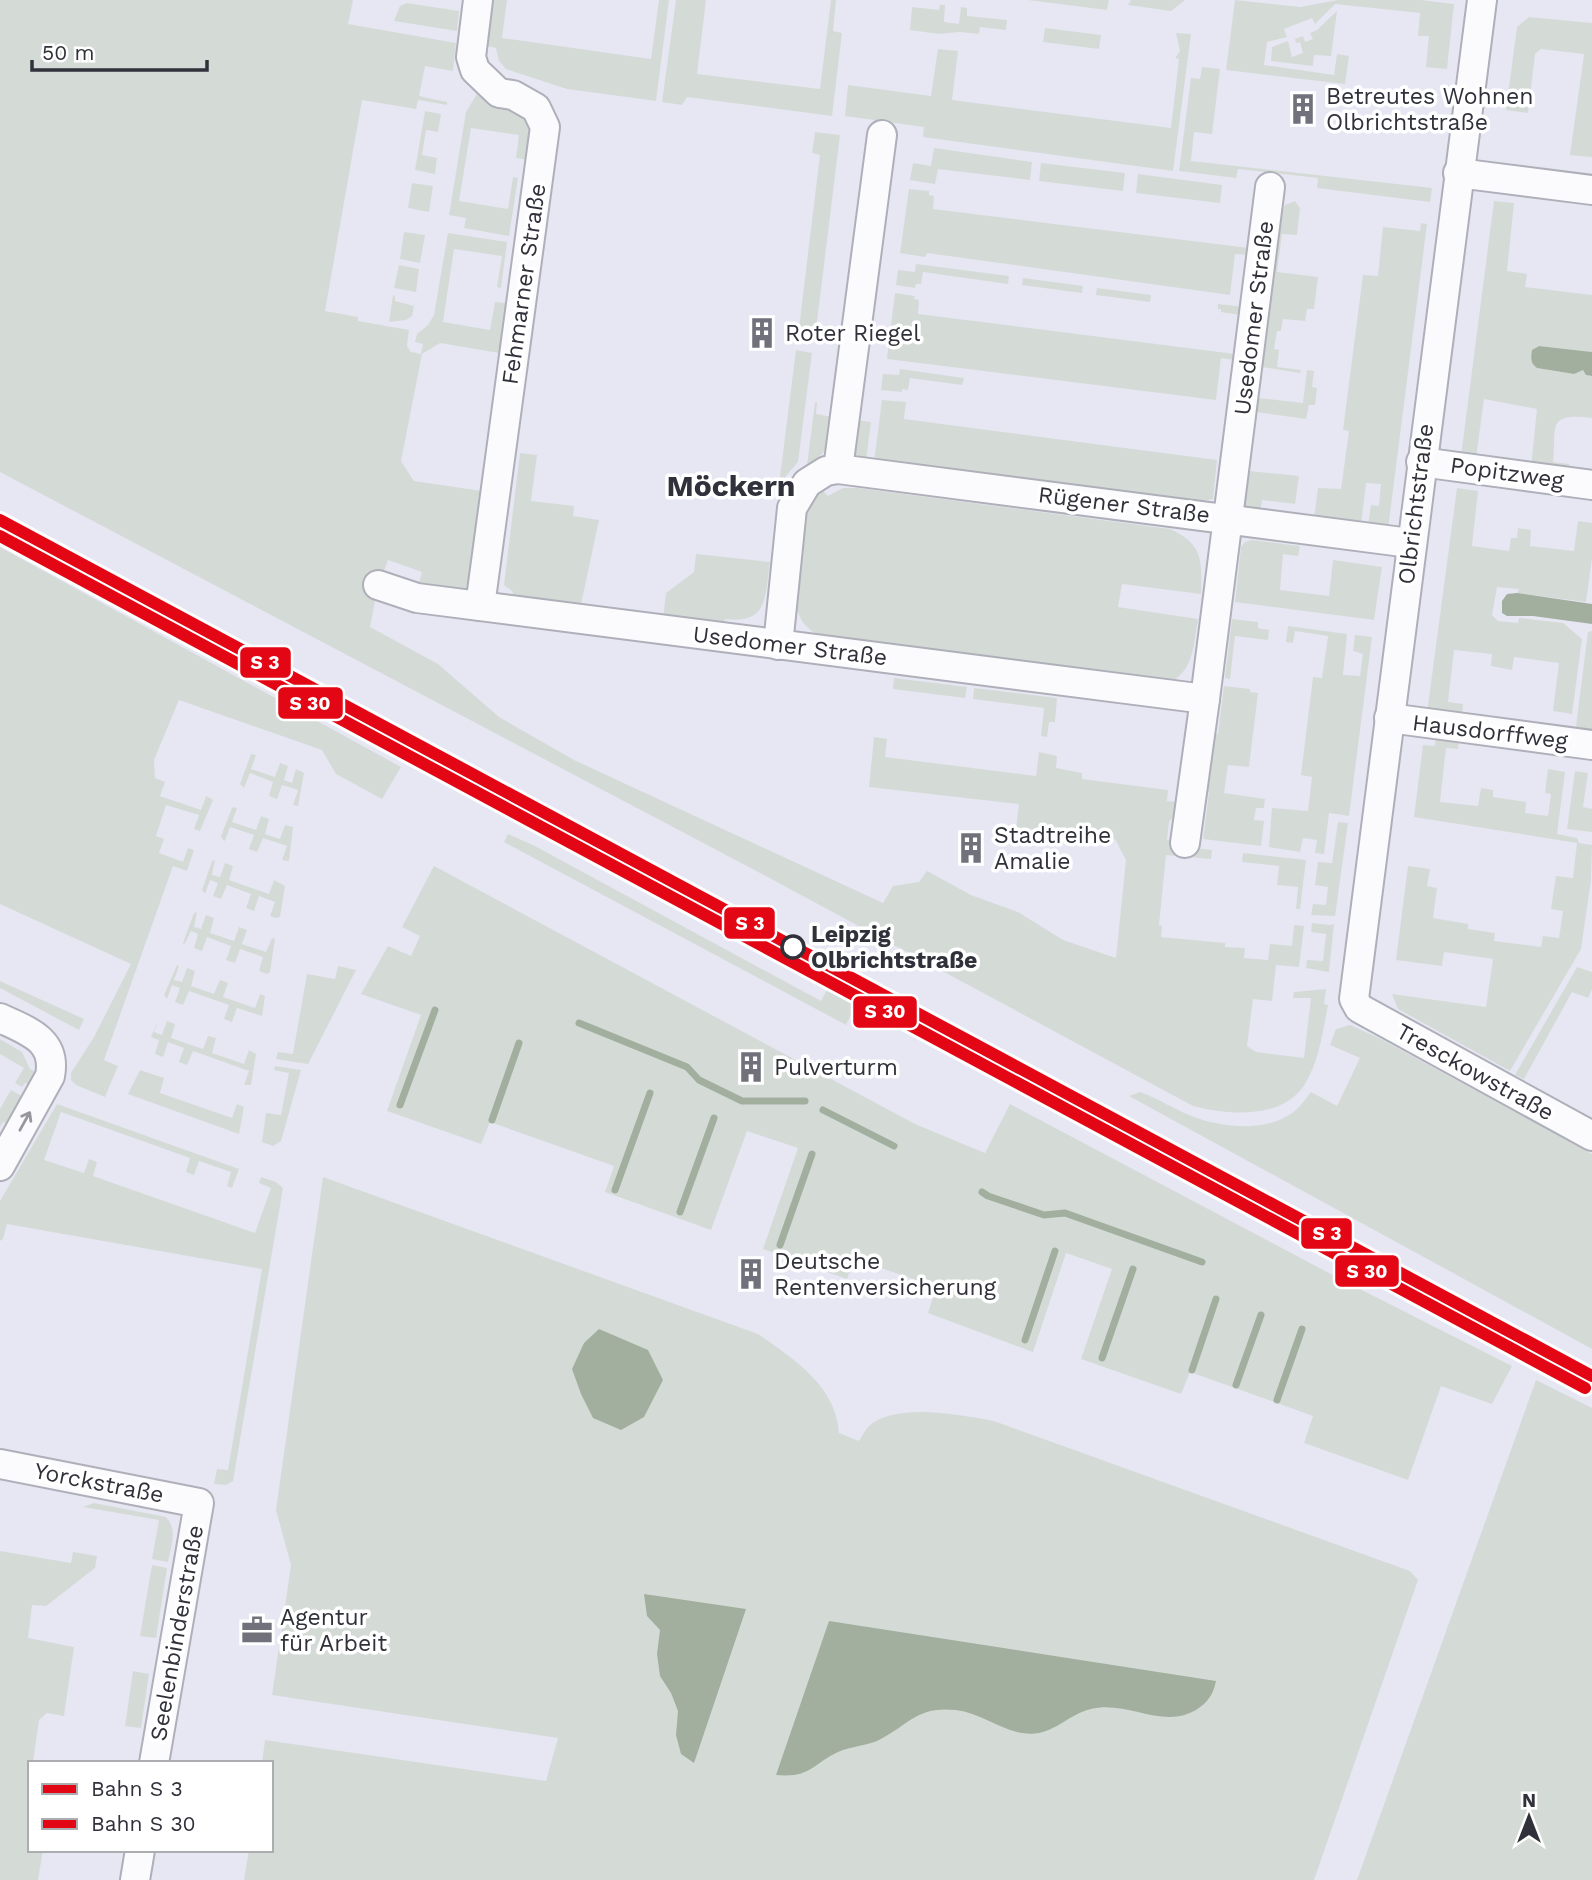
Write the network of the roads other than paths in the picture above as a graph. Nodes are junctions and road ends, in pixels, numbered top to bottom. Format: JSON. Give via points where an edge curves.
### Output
{"nodes":[{"id":1,"x":478,"y":0,"type":"edge"},
{"id":2,"x":1482,"y":0,"type":"edge"},
{"id":3,"x":882,"y":135,"type":"dead end"},
{"id":4,"x":1458,"y":173,"type":"junction"},
{"id":5,"x":1270,"y":187,"type":"dead end"},
{"id":6,"x":1592,"y":190,"type":"edge"},
{"id":7,"x":1421,"y":462,"type":"junction"},
{"id":8,"x":838,"y":469,"type":"junction"},
{"id":9,"x":1592,"y":485,"type":"edge"},
{"id":10,"x":1229,"y":518,"type":"junction"},
{"id":11,"x":1410,"y":542,"type":"junction"},
{"id":12,"x":378,"y":584,"type":"dead end"},
{"id":13,"x":480,"y":606,"type":"junction"},
{"id":14,"x":778,"y":645,"type":"junction"},
{"id":15,"x":1205,"y":699,"type":"junction"},
{"id":16,"x":1389,"y":718,"type":"junction"},
{"id":17,"x":1592,"y":745,"type":"edge"},
{"id":18,"x":1185,"y":843,"type":"dead end"},
{"id":19,"x":1359,"y":1008,"type":"joint"},
{"id":20,"x":0,"y":1018,"type":"edge"},
{"id":21,"x":1592,"y":1136,"type":"edge"},
{"id":22,"x":0,"y":1166,"type":"edge"},
{"id":23,"x":0,"y":1464,"type":"edge"},
{"id":24,"x":198,"y":1503,"type":"joint"},
{"id":25,"x":155,"y":1761,"type":"edge"},
{"id":26,"x":140,"y":1852,"type":"edge"},
{"id":27,"x":135,"y":1880,"type":"edge"}],
"edges":[{"from":1,"to":13,"type":"street","name":"Fehmarner Straße","via":[[471,57],[475,71],[499,93],[536,108],[545,127]]},
{"from":2,"to":4,"type":"street","name":"Olbrichtstraße"},
{"from":3,"to":8,"type":"street"},
{"from":4,"to":6,"type":"street"},
{"from":4,"to":7,"type":"street","name":"Olbrichtstraße"},
{"from":5,"to":10,"type":"street","name":"Usedomer Straße"},
{"from":7,"to":9,"type":"street","name":"Popitzweg"},
{"from":7,"to":11,"type":"street","name":"Olbrichtstraße"},
{"from":8,"to":10,"type":"street","name":"Rügener Straße"},
{"from":8,"to":14,"type":"street","via":[[807,483],[792,508]]},
{"from":10,"to":11,"type":"street","name":"Rügener Straße"},
{"from":10,"to":15,"type":"street","name":"Usedomer Straße"},
{"from":11,"to":16,"type":"street","name":"Olbrichtstraße"},
{"from":12,"to":13,"type":"street","name":"Usedomer Straße","via":[[416,598]]},
{"from":13,"to":14,"type":"street","name":"Usedomer Straße"},
{"from":14,"to":15,"type":"street","name":"Usedomer Straße"},
{"from":15,"to":18,"type":"street","name":"Usedomer Straße"},
{"from":16,"to":17,"type":"street","name":"Hausdorffweg"},
{"from":16,"to":19,"type":"street","name":"Olbrichtstraße","via":[[1354,984]]},
{"from":19,"to":21,"type":"street","name":"Tresckowstraße"},
{"from":22,"to":20,"type":"street","one_way":true,"via":[[50,1076],[52,1057],[32,1033]]},
{"from":23,"to":24,"type":"street","name":"Yorckstraße"},
{"from":24,"to":25,"type":"street","name":"Seelenbinderstraße"},
{"from":26,"to":27,"type":"street"}]}
